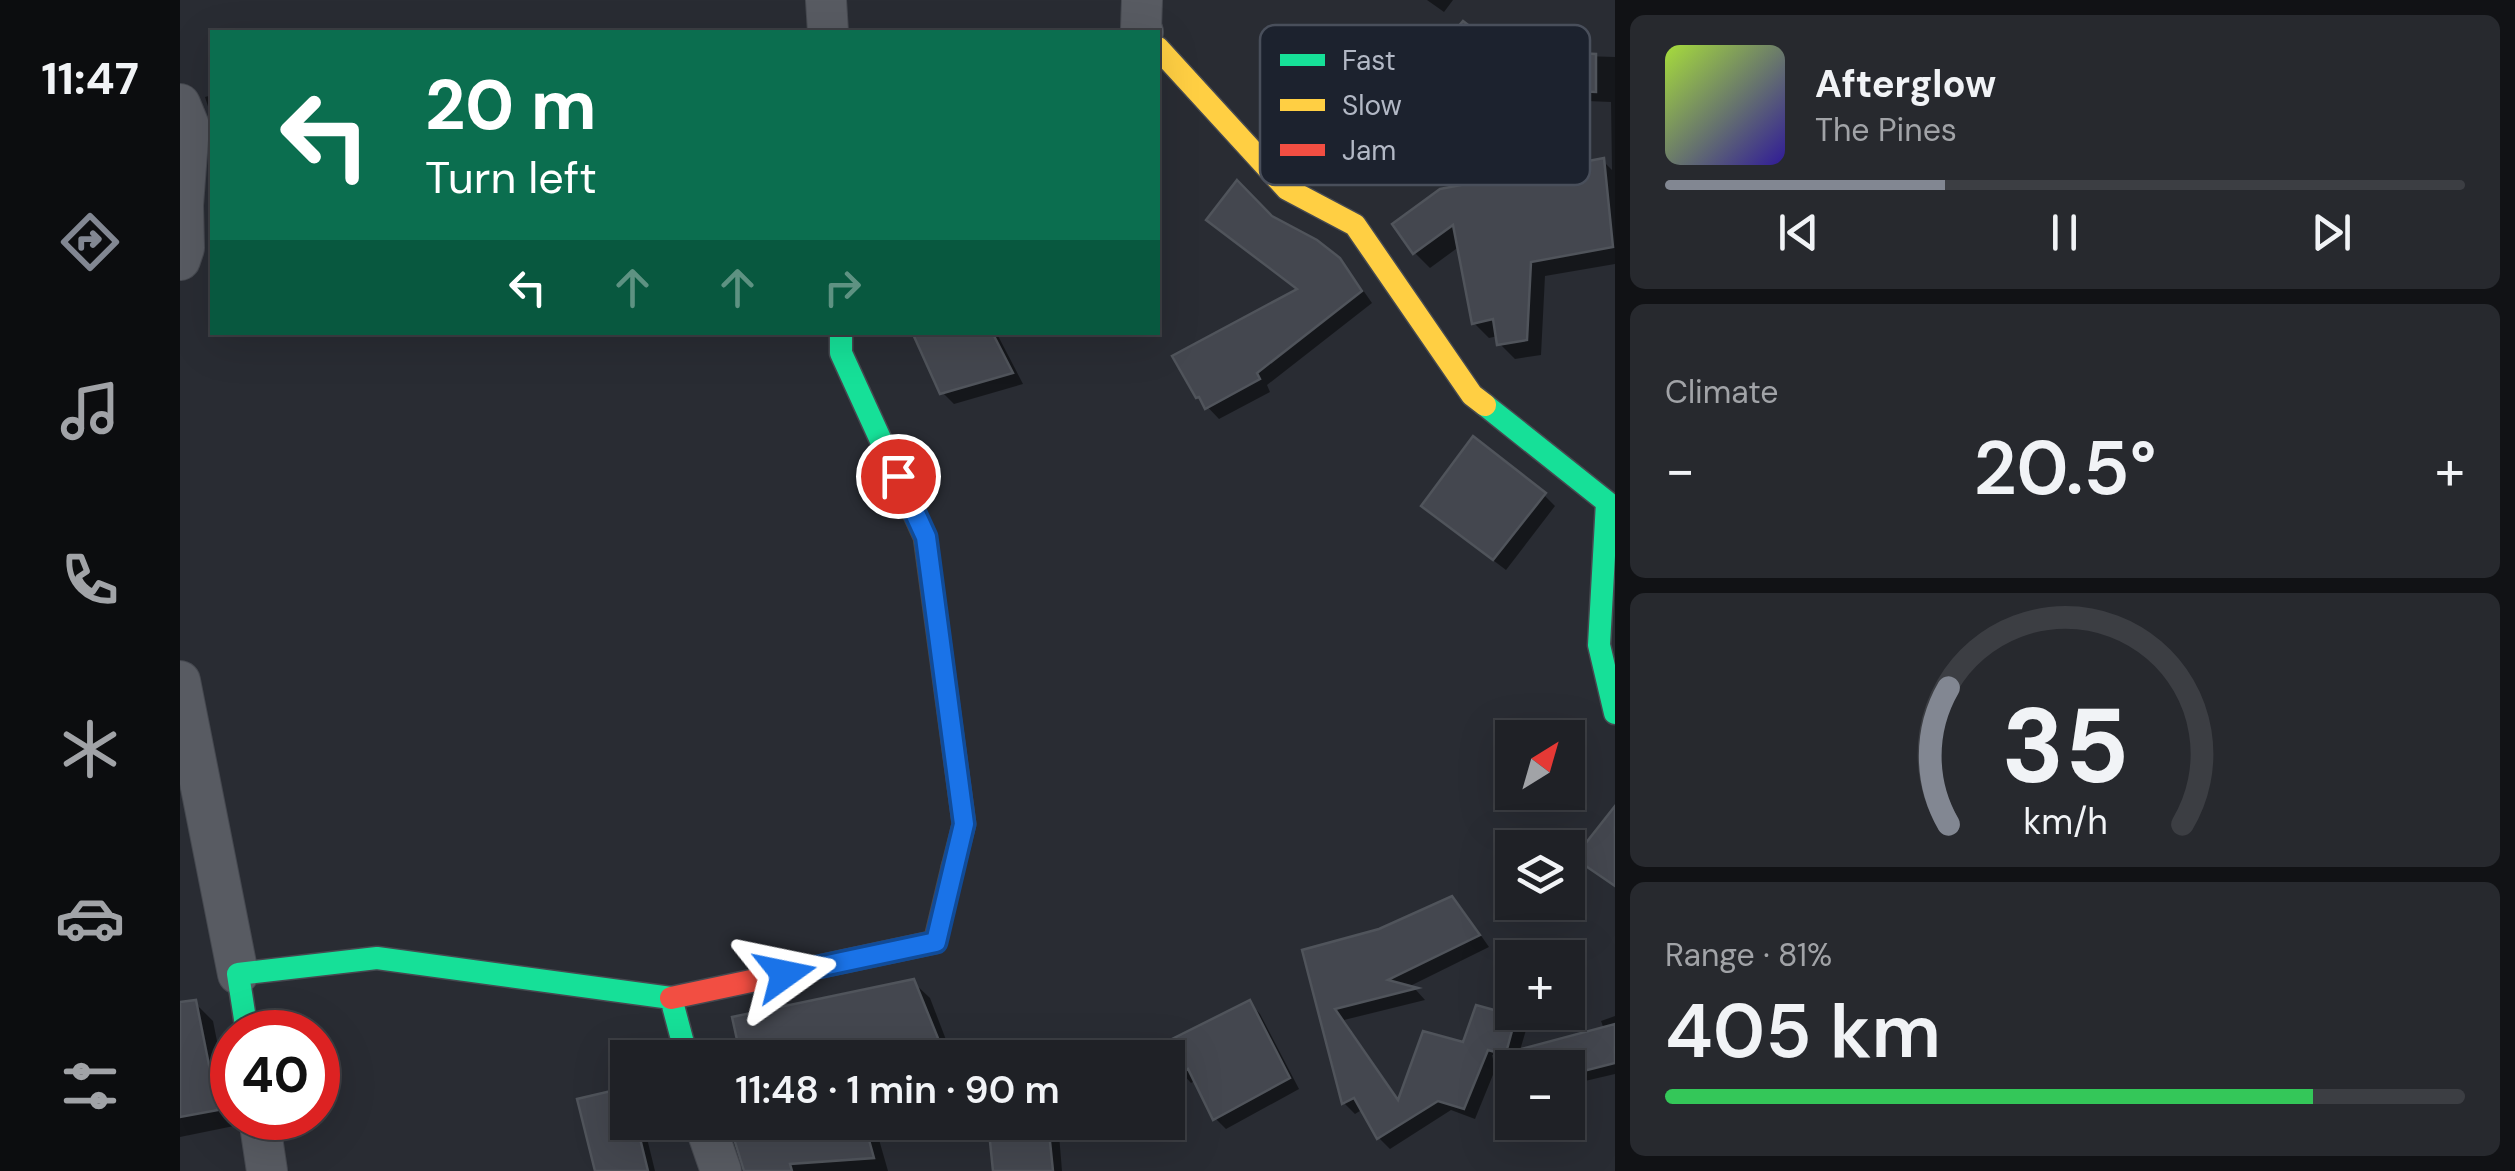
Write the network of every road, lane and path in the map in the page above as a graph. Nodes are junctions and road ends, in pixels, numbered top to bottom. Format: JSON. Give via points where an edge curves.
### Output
{"nodes":[{"id":1,"x":826,"y":0,"type":"edge"},
{"id":2,"x":1142,"y":0,"type":"edge"},
{"id":3,"x":828,"y":30,"type":"edge"},
{"id":4,"x":1141,"y":30,"type":"edge"},
{"id":5,"x":1160,"y":50,"type":"edge"},
{"id":6,"x":180,"y":104,"type":"edge"},
{"id":7,"x":1260,"y":159,"type":"edge"},
{"id":8,"x":1283,"y":185,"type":"edge"},
{"id":9,"x":198,"y":202,"type":"edge"},
{"id":10,"x":180,"y":260,"type":"edge"},
{"id":11,"x":841,"y":335,"type":"edge"},
{"id":12,"x":180,"y":681,"type":"edge"},
{"id":13,"x":1615,"y":713,"type":"edge"},
{"id":14,"x":238,"y":974,"type":"junction"},
{"id":15,"x":671,"y":998,"type":"junction"},
{"id":16,"x":243,"y":1010,"type":"edge"},
{"id":17,"x":682,"y":1040,"type":"edge"},
{"id":18,"x":262,"y":1140,"type":"edge"},
{"id":19,"x":710,"y":1140,"type":"edge"},
{"id":20,"x":267,"y":1171,"type":"edge"},
{"id":21,"x":720,"y":1171,"type":"edge"}],
"edges":[{"from":1,"to":3,"type":"street"},
{"from":2,"to":4,"type":"street"},
{"from":5,"to":7,"type":"street"},
{"from":6,"to":9,"type":"street"},
{"from":8,"to":13,"type":"street","via":[[1355,226],[1472,395],[1607,502],[1599,644]]},
{"from":9,"to":10,"type":"street"},
{"from":11,"to":15,"type":"street","via":[[842,352],[926,537],[964,824],[936,942]]},
{"from":12,"to":14,"type":"street"},
{"from":14,"to":15,"type":"street","via":[[377,958]]},
{"from":14,"to":16,"type":"street"},
{"from":15,"to":17,"type":"street"},
{"from":18,"to":20,"type":"street"},
{"from":19,"to":21,"type":"street"}]}
